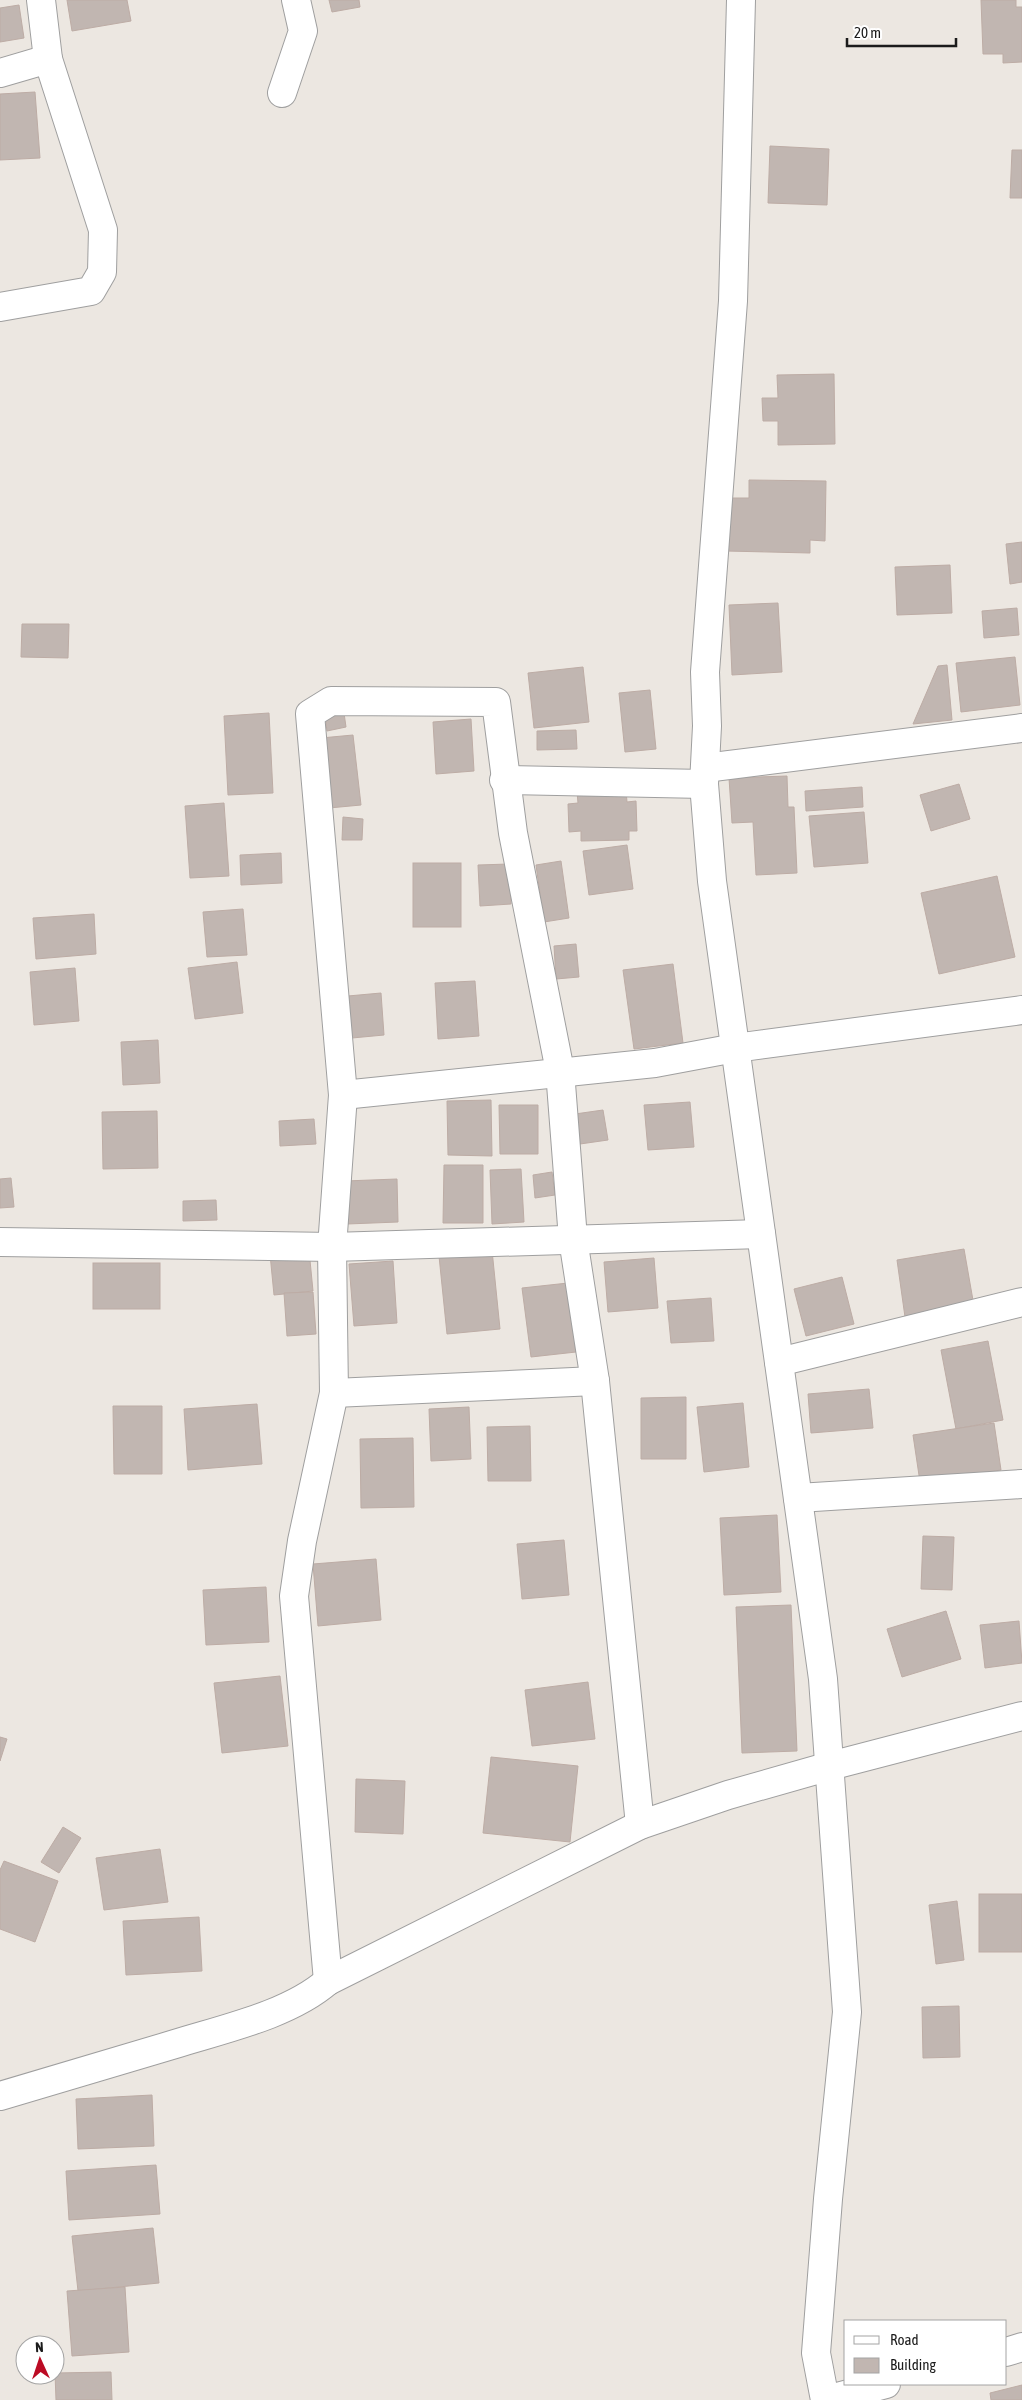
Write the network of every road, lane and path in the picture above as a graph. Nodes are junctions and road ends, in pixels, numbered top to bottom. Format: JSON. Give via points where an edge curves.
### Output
{"nodes":[{"id":1,"x":41,"y":0,"type":"edge"},
{"id":2,"x":296,"y":0,"type":"edge"},
{"id":3,"x":741,"y":0,"type":"edge"},
{"id":4,"x":48,"y":59,"type":"junction"},
{"id":5,"x":0,"y":73,"type":"edge"},
{"id":6,"x":282,"y":92,"type":"dead end"},
{"id":7,"x":0,"y":307,"type":"edge"},
{"id":8,"x":1022,"y":728,"type":"edge"},
{"id":9,"x":704,"y":776,"type":"junction"},
{"id":10,"x":504,"y":780,"type":"junction"},
{"id":11,"x":1022,"y":1010,"type":"edge"},
{"id":12,"x":735,"y":1048,"type":"junction"},
{"id":13,"x":560,"y":1072,"type":"junction"},
{"id":14,"x":343,"y":1095,"type":"junction"},
{"id":15,"x":761,"y":1234,"type":"junction"},
{"id":16,"x":573,"y":1239,"type":"junction"},
{"id":17,"x":0,"y":1242,"type":"edge"},
{"id":18,"x":332,"y":1247,"type":"junction"},
{"id":19,"x":1022,"y":1302,"type":"edge"},
{"id":20,"x":779,"y":1362,"type":"junction"},
{"id":21,"x":595,"y":1381,"type":"junction"},
{"id":22,"x":334,"y":1393,"type":"junction"},
{"id":23,"x":1022,"y":1484,"type":"edge"},
{"id":24,"x":798,"y":1498,"type":"junction"},
{"id":25,"x":1022,"y":1716,"type":"edge"},
{"id":26,"x":830,"y":1766,"type":"junction"},
{"id":27,"x":640,"y":1825,"type":"junction"},
{"id":28,"x":328,"y":1981,"type":"junction"},
{"id":29,"x":0,"y":2096,"type":"edge"},
{"id":30,"x":1022,"y":2347,"type":"edge"},
{"id":31,"x":1007,"y":2352,"type":"edge"},
{"id":32,"x":882,"y":2385,"type":"edge"},
{"id":33,"x":825,"y":2400,"type":"edge"}],
"edges":[{"from":1,"to":4,"type":"street"},
{"from":2,"to":6,"type":"street","via":[[303,31]]},
{"from":3,"to":9,"type":"street","via":[[733,301],[705,672],[707,726]]},
{"from":4,"to":5,"type":"street"},
{"from":4,"to":7,"type":"street","via":[[103,230],[102,272],[91,291]]},
{"from":8,"to":9,"type":"street"},
{"from":9,"to":10,"type":"street"},
{"from":9,"to":12,"type":"street","via":[[712,881]]},
{"from":10,"to":13,"type":"street"},
{"from":10,"to":14,"type":"street","via":[[496,702],[331,701],[310,714]]},
{"from":11,"to":12,"type":"street"},
{"from":12,"to":13,"type":"street","via":[[655,1063]]},
{"from":12,"to":15,"type":"street"},
{"from":13,"to":14,"type":"street"},
{"from":13,"to":16,"type":"street"},
{"from":14,"to":18,"type":"street"},
{"from":15,"to":16,"type":"street"},
{"from":15,"to":20,"type":"street"},
{"from":16,"to":18,"type":"street"},
{"from":16,"to":21,"type":"street"},
{"from":17,"to":18,"type":"street"},
{"from":18,"to":22,"type":"street"},
{"from":19,"to":20,"type":"street"},
{"from":20,"to":24,"type":"street"},
{"from":21,"to":22,"type":"street"},
{"from":21,"to":27,"type":"street"},
{"from":22,"to":28,"type":"street","via":[[302,1541],[294,1596]]},
{"from":23,"to":24,"type":"street"},
{"from":24,"to":26,"type":"street"},
{"from":25,"to":26,"type":"street"},
{"from":26,"to":27,"type":"street","via":[[728,1795]]},
{"from":26,"to":33,"type":"street","via":[[847,2012],[816,2353]]},
{"from":27,"to":28,"type":"street"},
{"from":28,"to":29,"type":"street","via":[[312,1994],[274,2012]]},
{"from":30,"to":31,"type":"street"},
{"from":32,"to":33,"type":"street"}]}
